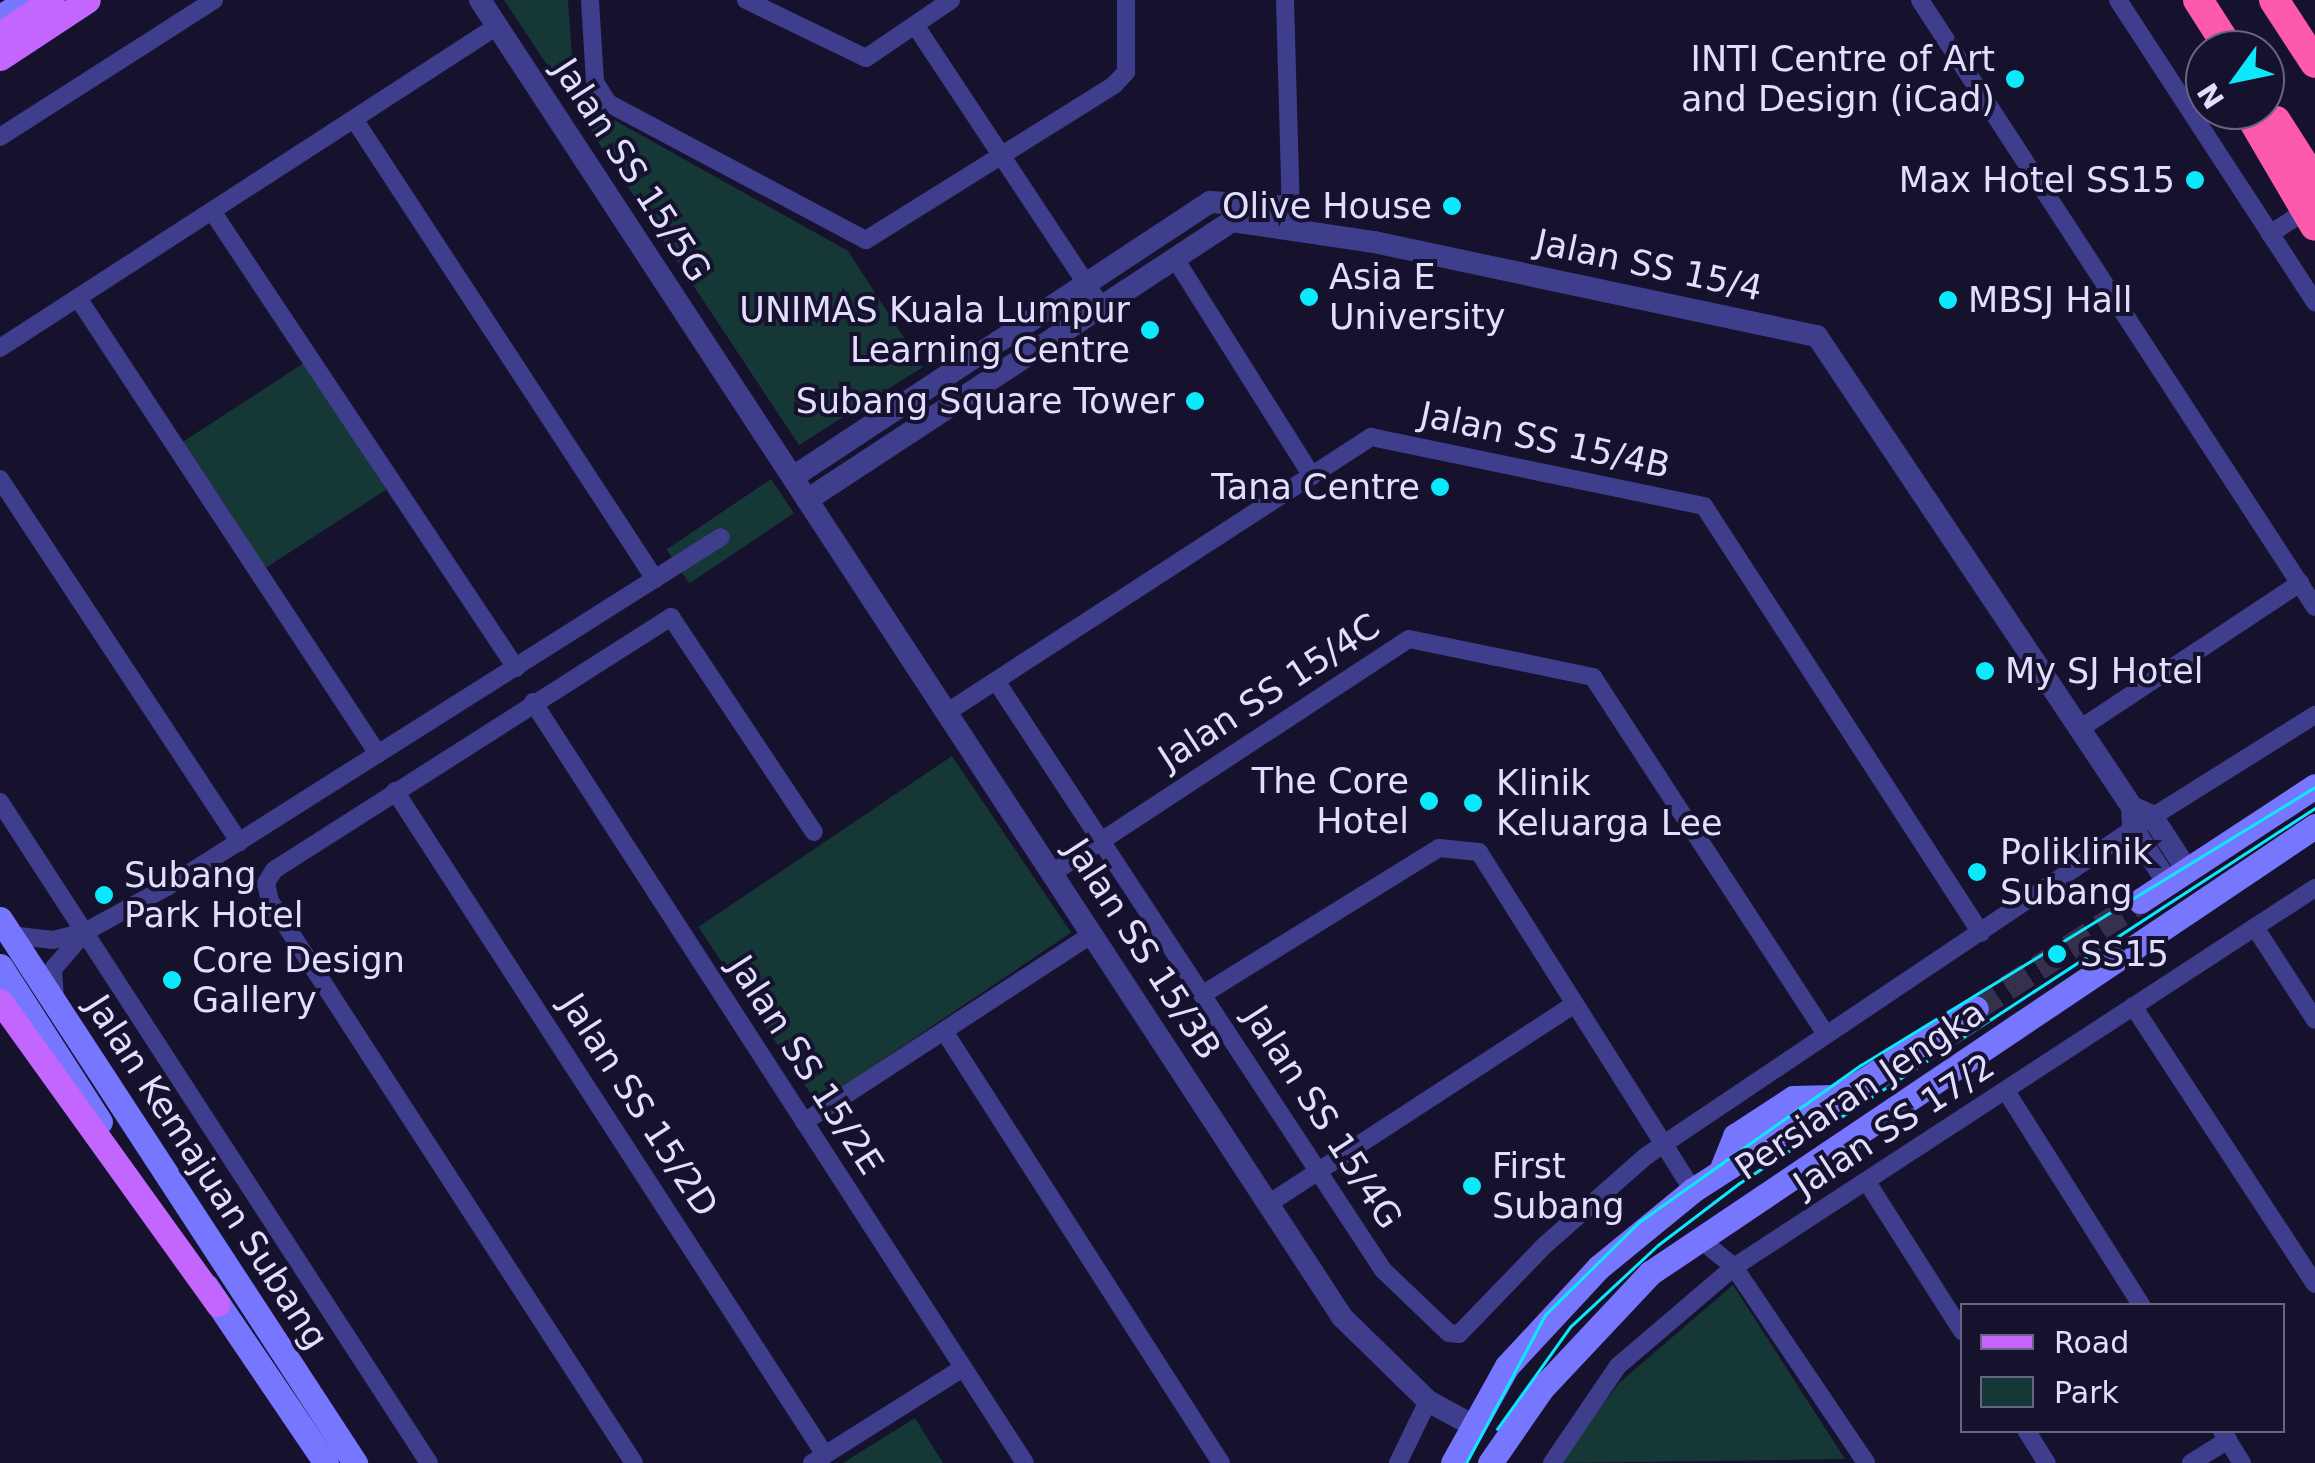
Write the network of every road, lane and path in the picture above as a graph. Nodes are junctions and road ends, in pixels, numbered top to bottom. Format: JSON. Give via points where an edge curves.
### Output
{"nodes":[{"id":1,"x":27,"y":0,"type":"edge"},
{"id":2,"x":52,"y":0,"type":"edge"},
{"id":3,"x":88,"y":0,"type":"edge"},
{"id":4,"x":104,"y":0,"type":"edge"},
{"id":5,"x":214,"y":0,"type":"edge"},
{"id":6,"x":480,"y":0,"type":"edge"},
{"id":7,"x":590,"y":0,"type":"edge"},
{"id":8,"x":746,"y":0,"type":"edge"},
{"id":9,"x":950,"y":0,"type":"edge"},
{"id":10,"x":1126,"y":0,"type":"edge"},
{"id":11,"x":1286,"y":0,"type":"edge"},
{"id":12,"x":1920,"y":0,"type":"edge"},
{"id":13,"x":2118,"y":0,"type":"edge"},
{"id":14,"x":2198,"y":0,"type":"edge"},
{"id":15,"x":2274,"y":0,"type":"edge"},
{"id":16,"x":2283,"y":0,"type":"edge"},
{"id":17,"x":0,"y":17,"type":"edge"},
{"id":18,"x":915,"y":24,"type":"junction"},
{"id":19,"x":497,"y":26,"type":"junction"},
{"id":20,"x":2215,"y":30,"type":"edge"},
{"id":21,"x":2315,"y":32,"type":"edge"},
{"id":22,"x":0,"y":34,"type":"edge"},
{"id":23,"x":0,"y":61,"type":"edge"},
{"id":24,"x":2315,"y":63,"type":"edge"},
{"id":25,"x":354,"y":119,"type":"junction"},
{"id":26,"x":2261,"y":130,"type":"edge"},
{"id":27,"x":2277,"y":130,"type":"edge"},
{"id":28,"x":0,"y":137,"type":"edge"},
{"id":29,"x":1006,"y":152,"type":"junction"},
{"id":30,"x":2312,"y":206,"type":"edge"},
{"id":31,"x":212,"y":211,"type":"junction"},
{"id":32,"x":1291,"y":217,"type":"junction"},
{"id":33,"x":2270,"y":234,"type":"junction"},
{"id":34,"x":1174,"y":257,"type":"junction"},
{"id":35,"x":1089,"y":279,"type":"junction"},
{"id":36,"x":78,"y":298,"type":"junction"},
{"id":37,"x":1104,"y":301,"type":"junction"},
{"id":38,"x":2315,"y":302,"type":"edge"},
{"id":39,"x":0,"y":348,"type":"edge"},
{"id":40,"x":1312,"y":476,"type":"junction"},
{"id":41,"x":793,"y":478,"type":"junction"},
{"id":42,"x":0,"y":479,"type":"edge"},
{"id":43,"x":807,"y":500,"type":"junction"},
{"id":44,"x":722,"y":537,"type":"dead end"},
{"id":45,"x":654,"y":580,"type":"junction"},
{"id":46,"x":2300,"y":583,"type":"junction"},
{"id":47,"x":2315,"y":607,"type":"edge"},
{"id":48,"x":516,"y":668,"type":"junction"},
{"id":49,"x":996,"y":680,"type":"junction"},
{"id":50,"x":532,"y":702,"type":"junction"},
{"id":51,"x":946,"y":713,"type":"junction"},
{"id":52,"x":2315,"y":715,"type":"edge"},
{"id":53,"x":2080,"y":728,"type":"junction"},
{"id":54,"x":378,"y":754,"type":"junction"},
{"id":55,"x":2315,"y":786,"type":"edge"},
{"id":56,"x":396,"y":791,"type":"junction"},
{"id":57,"x":0,"y":802,"type":"edge"},
{"id":58,"x":2139,"y":817,"type":"junction"},
{"id":59,"x":2315,"y":826,"type":"edge"},
{"id":60,"x":814,"y":832,"type":"dead end"},
{"id":61,"x":1101,"y":841,"type":"junction"},
{"id":62,"x":239,"y":842,"type":"junction"},
{"id":63,"x":1051,"y":874,"type":"junction"},
{"id":64,"x":2178,"y":876,"type":"junction"},
{"id":65,"x":2315,"y":888,"type":"edge"},
{"id":66,"x":2140,"y":901,"type":"tunnel mouth"},
{"id":67,"x":5,"y":927,"type":"edge"},
{"id":68,"x":2256,"y":929,"type":"junction"},
{"id":69,"x":85,"y":932,"type":"junction"},
{"id":70,"x":1981,"y":933,"type":"junction"},
{"id":71,"x":1091,"y":935,"type":"junction"},
{"id":72,"x":0,"y":966,"type":"edge"},
{"id":73,"x":1205,"y":993,"type":"junction"},
{"id":74,"x":0,"y":1001,"type":"edge"},
{"id":75,"x":56,"y":1002,"type":"junction"},
{"id":76,"x":1575,"y":1004,"type":"junction"},
{"id":77,"x":2133,"y":1006,"type":"junction"},
{"id":78,"x":1976,"y":1008,"type":"tunnel mouth"},
{"id":79,"x":2315,"y":1020,"type":"edge"},
{"id":80,"x":944,"y":1031,"type":"junction"},
{"id":81,"x":1826,"y":1035,"type":"junction"},
{"id":82,"x":2006,"y":1091,"type":"junction"},
{"id":83,"x":804,"y":1122,"type":"junction"},
{"id":84,"x":1664,"y":1144,"type":"junction"},
{"id":85,"x":1318,"y":1171,"type":"junction"},
{"id":86,"x":1867,"y":1182,"type":"junction"},
{"id":87,"x":1693,"y":1190,"type":"junction"},
{"id":88,"x":1268,"y":1204,"type":"junction"},
{"id":89,"x":1700,"y":1239,"type":"junction"},
{"id":90,"x":1734,"y":1268,"type":"junction"},
{"id":91,"x":2315,"y":1284,"type":"edge"},
{"id":92,"x":2140,"y":1303,"type":"edge"},
{"id":93,"x":218,"y":1304,"type":"junction"},
{"id":94,"x":1960,"y":1328,"type":"edge"},
{"id":95,"x":963,"y":1368,"type":"junction"},
{"id":96,"x":1428,"y":1400,"type":"junction"},
{"id":97,"x":1472,"y":1425,"type":"junction"},
{"id":98,"x":2028,"y":1433,"type":"edge"},
{"id":99,"x":2225,"y":1435,"type":"edge"},
{"id":100,"x":819,"y":1459,"type":"edge"},
{"id":101,"x":1864,"y":1462,"type":"edge"},
{"id":102,"x":326,"y":1463,"type":"edge"},
{"id":103,"x":355,"y":1463,"type":"edge"},
{"id":104,"x":429,"y":1463,"type":"edge"},
{"id":105,"x":634,"y":1463,"type":"edge"},
{"id":106,"x":1025,"y":1463,"type":"edge"},
{"id":107,"x":1221,"y":1463,"type":"edge"},
{"id":108,"x":1398,"y":1463,"type":"edge"},
{"id":109,"x":1454,"y":1463,"type":"edge"},
{"id":110,"x":1490,"y":1463,"type":"edge"},
{"id":111,"x":1552,"y":1463,"type":"edge"},
{"id":112,"x":2047,"y":1463,"type":"edge"},
{"id":113,"x":2191,"y":1463,"type":"edge"},
{"id":114,"x":2242,"y":1463,"type":"edge"}],
"edges":[{"from":1,"to":17,"type":"main road"},
{"from":2,"to":22,"type":"main road"},
{"from":3,"to":23,"type":"main road"},
{"from":4,"to":23,"type":"main road"},
{"from":5,"to":28,"type":"street"},
{"from":6,"to":19,"type":"street","name":"Jalan SS 15/5G"},
{"from":7,"to":29,"type":"street","via":[[595,82],[608,103],[851,236],[878,236]]},
{"from":8,"to":18,"type":"street","via":[[866,58]]},
{"from":9,"to":18,"type":"street"},
{"from":10,"to":29,"type":"street","via":[[1126,72]]},
{"from":11,"to":32,"type":"street"},
{"from":12,"to":46,"type":"street"},
{"from":13,"to":33,"type":"street"},
{"from":14,"to":20,"type":"highway"},
{"from":15,"to":24,"type":"highway"},
{"from":16,"to":21,"type":"highway"},
{"from":18,"to":29,"type":"street"},
{"from":19,"to":25,"type":"street"},
{"from":19,"to":41,"type":"street","name":"Jalan SS 15/5G"},
{"from":25,"to":31,"type":"street"},
{"from":25,"to":45,"type":"street"},
{"from":26,"to":30,"type":"highway"},
{"from":27,"to":30,"type":"highway"},
{"from":29,"to":35,"type":"street"},
{"from":30,"to":33,"type":"street"},
{"from":31,"to":36,"type":"street"},
{"from":31,"to":48,"type":"street"},
{"from":32,"to":34,"type":"street","name":"Jalan SS 15/4","via":[[1232,221]]},
{"from":32,"to":35,"type":"street","name":"Jalan SS 15/4","via":[[1215,200]]},
{"from":32,"to":53,"type":"street","name":"Jalan SS 15/4","via":[[1817,336]]},
{"from":33,"to":38,"type":"street"},
{"from":34,"to":37,"type":"street","name":"Jalan SS 15/4"},
{"from":34,"to":40,"type":"street"},
{"from":35,"to":37,"type":"street"},
{"from":35,"to":41,"type":"street","name":"Jalan SS 15/4"},
{"from":36,"to":39,"type":"street"},
{"from":36,"to":54,"type":"street"},
{"from":37,"to":43,"type":"street","name":"Jalan SS 15/4"},
{"from":40,"to":49,"type":"street","name":"Jalan SS 15/4B"},
{"from":40,"to":70,"type":"street","name":"Jalan SS 15/4B","via":[[1371,437],[1704,506]]},
{"from":41,"to":43,"type":"street","name":"Jalan SS 15/3B"},
{"from":42,"to":62,"type":"street"},
{"from":43,"to":51,"type":"street","name":"Jalan SS 15/3B"},
{"from":44,"to":45,"type":"street"},
{"from":45,"to":48,"type":"street"},
{"from":46,"to":47,"type":"street"},
{"from":46,"to":53,"type":"street"},
{"from":48,"to":54,"type":"street"},
{"from":49,"to":51,"type":"street","name":"Jalan SS 15/4B"},
{"from":49,"to":61,"type":"street","name":"Jalan SS 15/4G"},
{"from":50,"to":56,"type":"street"},
{"from":50,"to":60,"type":"street","via":[[671,617]]},
{"from":50,"to":83,"type":"street","name":"Jalan SS 15/2E"},
{"from":51,"to":63,"type":"street","name":"Jalan SS 15/3B"},
{"from":52,"to":58,"type":"street"},
{"from":53,"to":58,"type":"street","name":"Jalan SS 15/4"},
{"from":54,"to":62,"type":"street"},
{"from":55,"to":64,"type":"main road"},
{"from":56,"to":100,"type":"street","name":"Jalan SS 15/2D"},
{"from":56,"to":105,"type":"street","via":[[274,870],[266,883],[270,902]]},
{"from":57,"to":69,"type":"street"},
{"from":58,"to":64,"type":"street","name":"Jalan SS 15/4"},
{"from":58,"to":70,"type":"street"},
{"from":59,"to":89,"type":"main road","name":"Persiaran Jengka"},
{"from":61,"to":63,"type":"street","name":"Jalan SS 15/4C"},
{"from":61,"to":73,"type":"street","name":"Jalan SS 15/4G"},
{"from":61,"to":81,"type":"street","name":"Jalan SS 15/4C","via":[[1409,639],[1593,677]]},
{"from":62,"to":69,"type":"street"},
{"from":63,"to":71,"type":"street","name":"Jalan SS 15/3B"},
{"from":64,"to":66,"type":"main road"},
{"from":65,"to":68,"type":"street","name":"Jalan SS 17/2"},
{"from":67,"to":69,"type":"street","via":[[53,940]]},
{"from":67,"to":75,"type":"main road","name":"Jalan Kemajuan Subang"},
{"from":68,"to":77,"type":"street","name":"Jalan SS 17/2"},
{"from":68,"to":79,"type":"street"},
{"from":69,"to":75,"type":"street","via":[[52,969]]},
{"from":69,"to":104,"type":"street"},
{"from":70,"to":81,"type":"street"},
{"from":71,"to":80,"type":"street"},
{"from":71,"to":88,"type":"street","name":"Jalan SS 15/3B"},
{"from":72,"to":93,"type":"main road","name":"Jalan Kemajuan Subang"},
{"from":73,"to":76,"type":"street","via":[[1439,848],[1479,852]]},
{"from":73,"to":85,"type":"street","name":"Jalan SS 15/4G"},
{"from":74,"to":93,"type":"main road"},
{"from":75,"to":103,"type":"main road","name":"Jalan Kemajuan Subang"},
{"from":76,"to":84,"type":"street"},
{"from":76,"to":85,"type":"street"},
{"from":77,"to":82,"type":"street","name":"Jalan SS 17/2"},
{"from":77,"to":91,"type":"street"},
{"from":78,"to":87,"type":"main road","name":"Persiaran Jengka","via":[[1835,1097],[1793,1098],[1735,1136],[1721,1170]]},
{"from":80,"to":83,"type":"street"},
{"from":80,"to":107,"type":"street"},
{"from":81,"to":84,"type":"street"},
{"from":82,"to":86,"type":"street","name":"Jalan SS 17/2"},
{"from":82,"to":92,"type":"street"},
{"from":83,"to":95,"type":"street","name":"Jalan SS 15/2E"},
{"from":84,"to":85,"type":"street","name":"Jalan SS 15/4G","via":[[1545,1245],[1458,1334],[1449,1333],[1383,1270]]},
{"from":84,"to":87,"type":"street"},
{"from":85,"to":88,"type":"street"},
{"from":86,"to":90,"type":"street","name":"Jalan SS 17/2"},
{"from":86,"to":94,"type":"street"},
{"from":87,"to":97,"type":"main road","name":"Persiaran Jengka","via":[[1552,1313],[1507,1366]]},
{"from":88,"to":96,"type":"street","name":"Jalan SS 15/3B","via":[[1342,1317]]},
{"from":89,"to":90,"type":"street"},
{"from":89,"to":110,"type":"main road","name":"Persiaran Jengka","via":[[1650,1273],[1601,1320]]},
{"from":90,"to":101,"type":"street"},
{"from":90,"to":111,"type":"street","name":"Jalan SS 17/2","via":[[1618,1366]]},
{"from":93,"to":102,"type":"main road","name":"Jalan Kemajuan Subang"},
{"from":95,"to":100,"type":"street"},
{"from":95,"to":106,"type":"street","name":"Jalan SS 15/2E"},
{"from":96,"to":97,"type":"street","name":"Jalan SS 15/3B"},
{"from":96,"to":108,"type":"street"},
{"from":97,"to":109,"type":"main road","name":"Persiaran Jengka"},
{"from":98,"to":112,"type":"street"},
{"from":99,"to":113,"type":"street"},
{"from":99,"to":114,"type":"street"}]}
